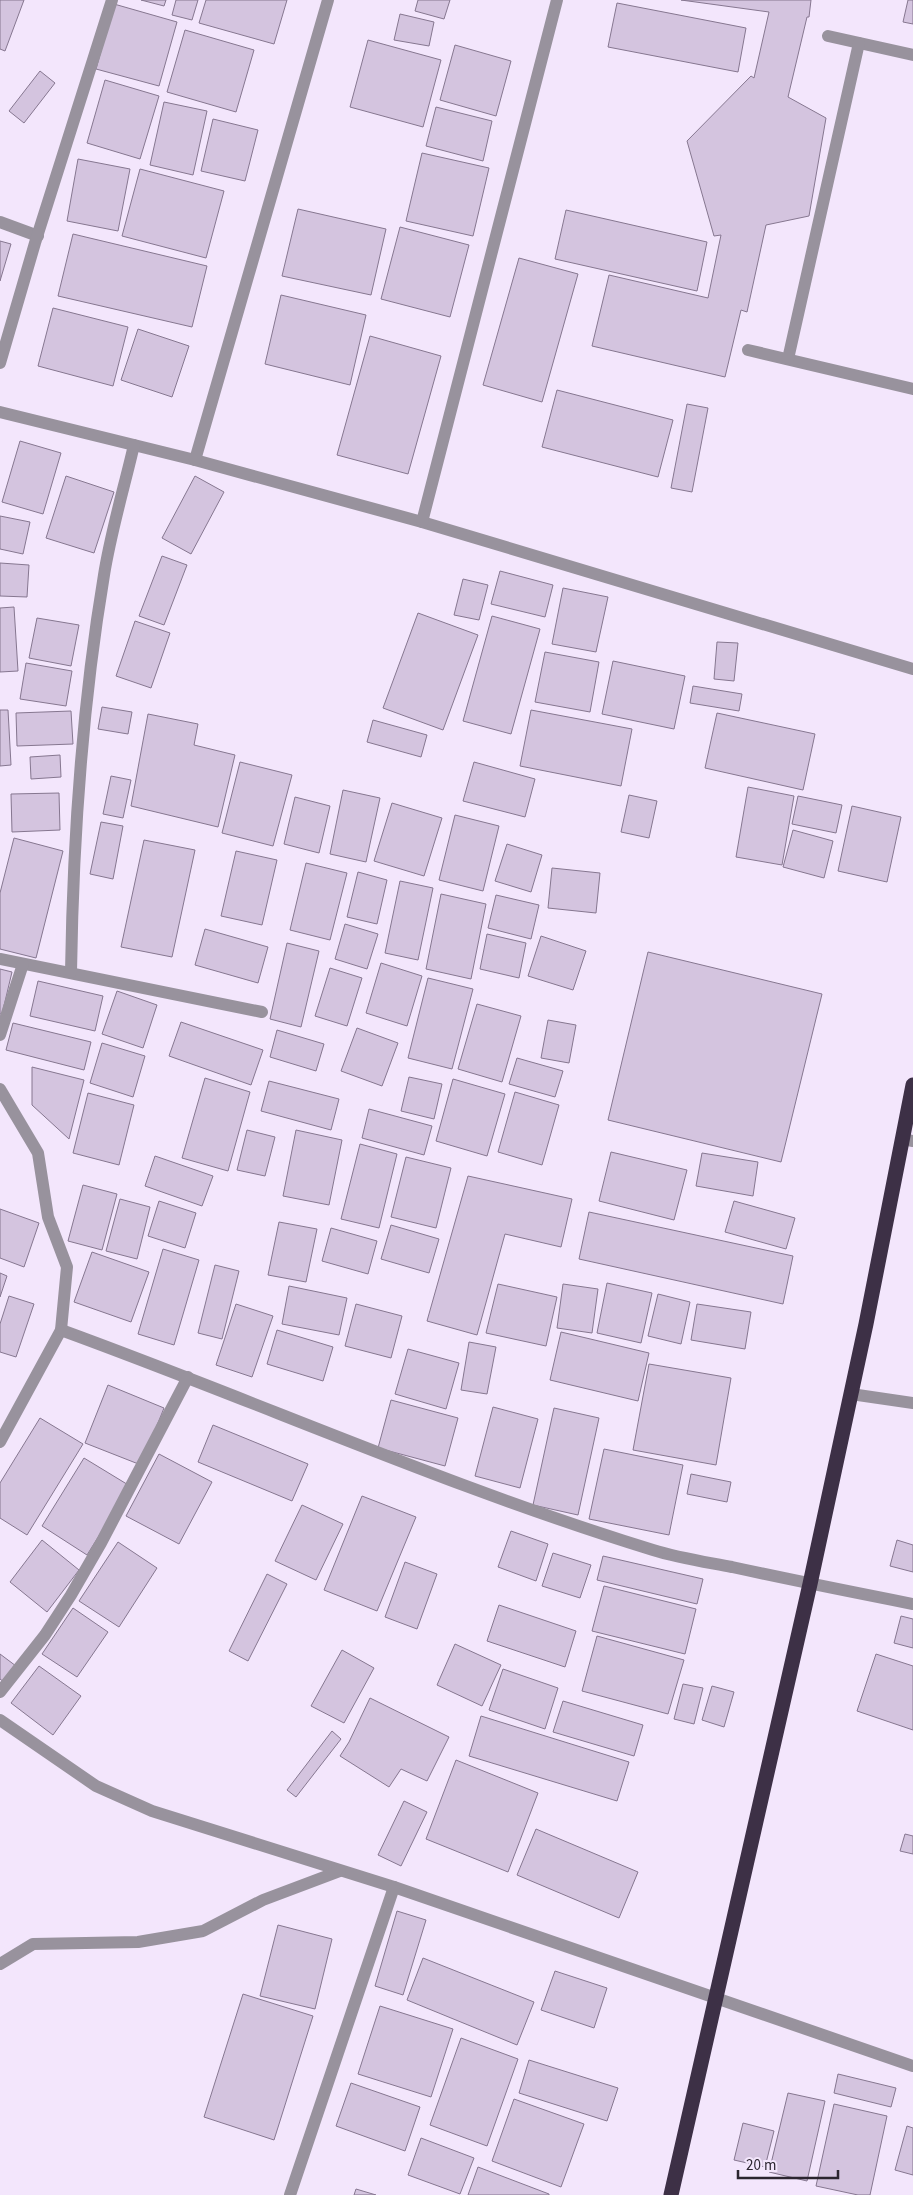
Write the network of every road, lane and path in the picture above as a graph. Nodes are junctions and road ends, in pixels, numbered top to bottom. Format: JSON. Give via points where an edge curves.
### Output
{"nodes":[{"id":1,"x":112,"y":0,"type":"edge"},
{"id":2,"x":328,"y":0,"type":"edge"},
{"id":3,"x":557,"y":0,"type":"edge"},
{"id":4,"x":828,"y":36,"type":"dead end"},
{"id":5,"x":859,"y":43,"type":"junction"},
{"id":6,"x":913,"y":55,"type":"edge"},
{"id":7,"x":0,"y":222,"type":"edge"},
{"id":8,"x":38,"y":236,"type":"junction"},
{"id":9,"x":748,"y":350,"type":"dead end"},
{"id":10,"x":788,"y":359,"type":"junction"},
{"id":11,"x":0,"y":363,"type":"edge"},
{"id":12,"x":913,"y":389,"type":"edge"},
{"id":13,"x":0,"y":412,"type":"edge"},
{"id":14,"x":134,"y":445,"type":"junction"},
{"id":15,"x":195,"y":460,"type":"junction"},
{"id":16,"x":422,"y":522,"type":"junction"},
{"id":17,"x":913,"y":669,"type":"edge"},
{"id":18,"x":0,"y":959,"type":"edge"},
{"id":19,"x":23,"y":964,"type":"junction"},
{"id":20,"x":71,"y":972,"type":"junction"},
{"id":21,"x":262,"y":1012,"type":"dead end"},
{"id":22,"x":0,"y":1036,"type":"edge"},
{"id":23,"x":913,"y":1085,"type":"edge"},
{"id":24,"x":0,"y":1089,"type":"edge"},
{"id":25,"x":908,"y":1140,"type":"edge"},
{"id":26,"x":61,"y":1330,"type":"junction"},
{"id":27,"x":188,"y":1377,"type":"junction"},
{"id":28,"x":851,"y":1394,"type":"junction"},
{"id":29,"x":913,"y":1403,"type":"edge"},
{"id":30,"x":0,"y":1442,"type":"edge"},
{"id":31,"x":810,"y":1584,"type":"junction"},
{"id":32,"x":913,"y":1604,"type":"edge"},
{"id":33,"x":0,"y":1692,"type":"edge"},
{"id":34,"x":0,"y":1720,"type":"edge"},
{"id":35,"x":340,"y":1871,"type":"junction"},
{"id":36,"x":394,"y":1887,"type":"junction"},
{"id":37,"x":0,"y":1964,"type":"edge"},
{"id":38,"x":715,"y":1999,"type":"junction"},
{"id":39,"x":913,"y":2066,"type":"edge"},
{"id":40,"x":290,"y":2195,"type":"edge"},
{"id":41,"x":671,"y":2195,"type":"edge"}],
"edges":[{"from":1,"to":8,"type":"street"},
{"from":2,"to":15,"type":"street"},
{"from":3,"to":16,"type":"street"},
{"from":4,"to":5,"type":"street"},
{"from":5,"to":6,"type":"street"},
{"from":5,"to":10,"type":"street"},
{"from":7,"to":8,"type":"street"},
{"from":8,"to":11,"type":"street"},
{"from":9,"to":10,"type":"street"},
{"from":10,"to":12,"type":"street"},
{"from":13,"to":14,"type":"street"},
{"from":14,"to":15,"type":"street"},
{"from":14,"to":20,"type":"street","via":[[104,574],[83,737]]},
{"from":15,"to":16,"type":"street"},
{"from":16,"to":17,"type":"street"},
{"from":18,"to":19,"type":"street"},
{"from":19,"to":20,"type":"street"},
{"from":19,"to":22,"type":"street"},
{"from":20,"to":21,"type":"street"},
{"from":23,"to":25,"type":"highway"},
{"from":24,"to":26,"type":"street","via":[[38,1153],[48,1217],[67,1267]]},
{"from":25,"to":28,"type":"highway"},
{"from":26,"to":27,"type":"street"},
{"from":26,"to":30,"type":"street"},
{"from":27,"to":31,"type":"street","via":[[548,1516],[656,1551]]},
{"from":27,"to":33,"type":"street","via":[[101,1543],[70,1595],[45,1635]]},
{"from":28,"to":29,"type":"street"},
{"from":28,"to":31,"type":"highway"},
{"from":31,"to":32,"type":"street"},
{"from":31,"to":38,"type":"highway"},
{"from":34,"to":35,"type":"street","via":[[96,1786],[152,1811]]},
{"from":35,"to":36,"type":"street"},
{"from":35,"to":37,"type":"street","via":[[263,1900],[203,1931],[138,1942],[33,1944]]},
{"from":36,"to":38,"type":"street"},
{"from":36,"to":40,"type":"street"},
{"from":38,"to":39,"type":"street"},
{"from":38,"to":41,"type":"highway"}]}
